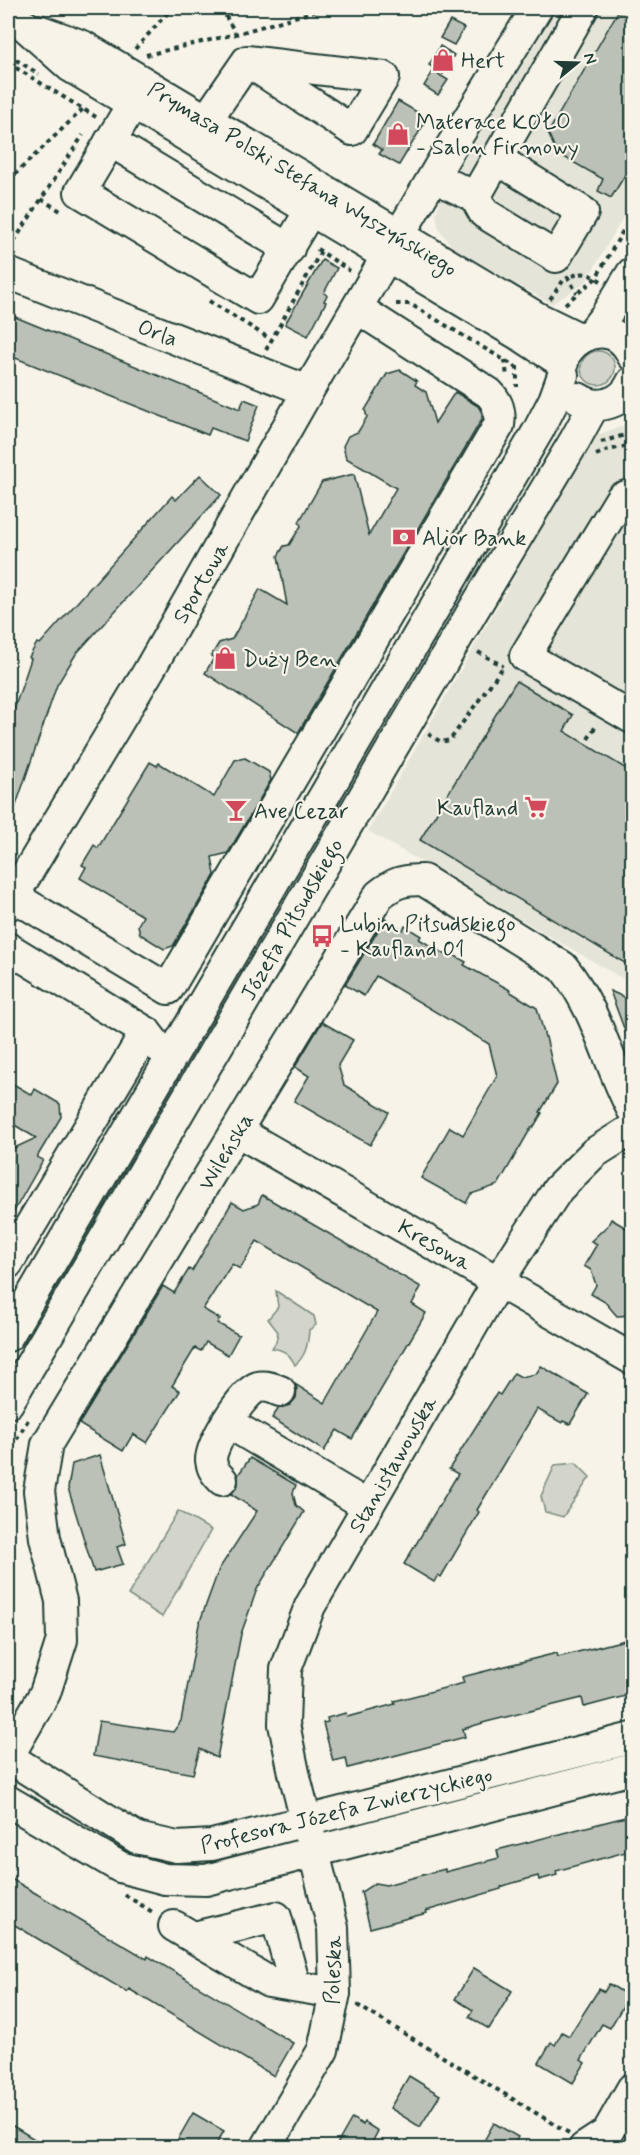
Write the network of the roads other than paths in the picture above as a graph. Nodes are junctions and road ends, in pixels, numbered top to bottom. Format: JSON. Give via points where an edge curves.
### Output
{"nodes":[{"id":1,"x":537,"y":8,"type":"edge"},
{"id":2,"x":584,"y":8,"type":"edge"},
{"id":3,"x":16,"y":21,"type":"edge"},
{"id":4,"x":241,"y":47,"type":"road end"},
{"id":5,"x":138,"y":81,"type":"junction"},
{"id":6,"x":200,"y":130,"type":"junction"},
{"id":7,"x":110,"y":141,"type":"junction"},
{"id":8,"x":497,"y":159,"type":"junction"},
{"id":9,"x":434,"y":177,"type":"junction"},
{"id":10,"x":475,"y":197,"type":"junction"},
{"id":11,"x":317,"y":200,"type":"junction"},
{"id":12,"x":394,"y":246,"type":"junction"},
{"id":13,"x":289,"y":249,"type":"junction"},
{"id":14,"x":8,"y":273,"type":"edge"},
{"id":15,"x":633,"y":273,"type":"edge"},
{"id":16,"x":357,"y":309,"type":"junction"},
{"id":17,"x":585,"y":335,"type":"junction"},
{"id":18,"x":632,"y":351,"type":"edge"},
{"id":19,"x":563,"y":369,"type":"junction"},
{"id":20,"x":633,"y":382,"type":"edge"},
{"id":21,"x":308,"y":391,"type":"junction"},
{"id":22,"x":613,"y":406,"type":"edge"},
{"id":23,"x":633,"y":494,"type":"edge"},
{"id":24,"x":633,"y":718,"type":"edge"},
{"id":25,"x":10,"y":901,"type":"edge"},
{"id":26,"x":8,"y":948,"type":"edge"},
{"id":27,"x":113,"y":957,"type":"junction"},
{"id":28,"x":90,"y":997,"type":"junction"},
{"id":29,"x":146,"y":1032,"type":"junction"},
{"id":30,"x":168,"y":1061,"type":"junction"},
{"id":31,"x":632,"y":1127,"type":"edge"},
{"id":32,"x":237,"y":1131,"type":"junction"},
{"id":33,"x":8,"y":1263,"type":"edge"},
{"id":34,"x":499,"y":1280,"type":"junction"},
{"id":35,"x":8,"y":1336,"type":"edge"},
{"id":36,"x":633,"y":1359,"type":"edge"},
{"id":37,"x":280,"y":1390,"type":"dead end"},
{"id":38,"x":8,"y":1404,"type":"edge"},
{"id":39,"x":227,"y":1422,"type":"junction"},
{"id":40,"x":222,"y":1480,"type":"dead end"},
{"id":41,"x":368,"y":1506,"type":"junction"},
{"id":42,"x":633,"y":1738,"type":"edge"},
{"id":43,"x":8,"y":1757,"type":"edge"},
{"id":44,"x":633,"y":1769,"type":"edge"},
{"id":45,"x":8,"y":1801,"type":"edge"},
{"id":46,"x":306,"y":1822,"type":"junction"},
{"id":47,"x":314,"y":1851,"type":"junction"},
{"id":48,"x":295,"y":1985,"type":"junction"},
{"id":49,"x":335,"y":1993,"type":"junction"},
{"id":50,"x":633,"y":2089,"type":"edge"},
{"id":51,"x":586,"y":2146,"type":"edge"},
{"id":52,"x":266,"y":2148,"type":"edge"}],
"edges":[{"from":1,"to":9,"type":"street","name":"Sportowa"},
{"from":2,"to":8,"type":"street"},
{"from":3,"to":5,"type":"street","name":"Prymasa Polski Stefana Wyszyńskiego","via":[[71,67]]},
{"from":4,"to":6,"type":"street"},
{"from":5,"to":6,"type":"street","name":"Prymasa Polski Stefana Wyszyńskiego"},
{"from":5,"to":7,"type":"street"},
{"from":6,"to":11,"type":"street","name":"Prymasa Polski Stefana Wyszyńskiego"},
{"from":7,"to":13,"type":"street"},
{"from":7,"to":13,"type":"street","via":[[80,192],[258,299]]},
{"from":8,"to":10,"type":"street"},
{"from":8,"to":10,"type":"street","via":[[583,212],[556,257],[484,213]]},
{"from":9,"to":10,"type":"street"},
{"from":9,"to":12,"type":"street","name":"Sportowa"},
{"from":11,"to":12,"type":"street","name":"Prymasa Polski Stefana Wyszyńskiego"},
{"from":11,"to":13,"type":"street"},
{"from":12,"to":16,"type":"street","name":"Sportowa"},
{"from":12,"to":17,"type":"street","name":"Prymasa Polski Stefana Wyszyńskiego","via":[[538,318]]},
{"from":12,"to":19,"type":"street","name":"Prymasa Polski Stefana Wyszyńskiego"},
{"from":14,"to":21,"type":"street","name":"Orla"},
{"from":15,"to":17,"type":"street","via":[[606,315]]},
{"from":16,"to":21,"type":"street","name":"Sportowa"},
{"from":16,"to":27,"type":"street","via":[[489,393],[498,408],[500,425],[168,989]]},
{"from":17,"to":18,"type":"street","name":"Prymasa Polski Stefana Wyszyńskiego","via":[[614,335]]},
{"from":17,"to":19,"type":"street","name":"Józefa Piłsudskiego","via":[[566,353]]},
{"from":19,"to":22,"type":"street","via":[[567,386],[583,402]]},
{"from":19,"to":30,"type":"street","name":"Józefa Piłsudskiego","via":[[554,400],[538,431]]},
{"from":20,"to":22,"type":"street","name":"Józefa Piłsudskiego"},
{"from":21,"to":25,"type":"street","name":"Sportowa","via":[[148,672]]},
{"from":22,"to":38,"type":"street","name":"Józefa Piłsudskiego","via":[[575,440]]},
{"from":23,"to":24,"type":"street","via":[[621,498],[525,656]]},
{"from":25,"to":27,"type":"street"},
{"from":26,"to":28,"type":"street"},
{"from":27,"to":28,"type":"street"},
{"from":28,"to":29,"type":"street"},
{"from":29,"to":30,"type":"street"},
{"from":29,"to":33,"type":"street"},
{"from":30,"to":35,"type":"street","name":"Józefa Piłsudskiego"},
{"from":31,"to":32,"type":"street","name":"Wileńska","via":[[594,1015],[563,967],[423,880],[408,880],[379,895]]},
{"from":31,"to":34,"type":"street","name":"Stanisławowska","via":[[594,1153],[558,1189]]},
{"from":32,"to":34,"type":"street","name":"Kresowa"},
{"from":32,"to":43,"type":"street","name":"Wileńska","via":[[47,1444],[39,1491],[45,1538],[61,1601],[62,1640],[45,1693]]},
{"from":34,"to":36,"type":"street","name":"Kresowa"},
{"from":34,"to":41,"type":"street","name":"Stanisławowska"},
{"from":37,"to":39,"type":"street","via":[[258,1387]]},
{"from":39,"to":40,"type":"street","via":[[211,1460],[214,1473]]},
{"from":39,"to":41,"type":"street"},
{"from":41,"to":46,"type":"street","name":"Stanisławowska","via":[[310,1606],[286,1669],[284,1724]]},
{"from":42,"to":46,"type":"street","name":"Profesora Józefa Zwierzyckiego"},
{"from":43,"to":46,"type":"street","name":"Profesora Józefa Zwierzyckiego","via":[[137,1838],[177,1847],[212,1845]]},
{"from":44,"to":47,"type":"street","name":"Profesora Józefa Zwierzyckiego"},
{"from":45,"to":47,"type":"street","name":"Profesora Józefa Zwierzyckiego","via":[[120,1867],[165,1880],[206,1880]]},
{"from":46,"to":47,"type":"street","name":"Stanisławowska"},
{"from":47,"to":49,"type":"street","name":"Poleska","via":[[333,1928]]},
{"from":48,"to":48,"type":"street","via":[[276,1917],[184,1931],[270,1982]]},
{"from":48,"to":49,"type":"street"},
{"from":49,"to":52,"type":"street","name":"Poleska","via":[[323,2050]]},
{"from":50,"to":51,"type":"street","via":[[607,2133]]}]}
